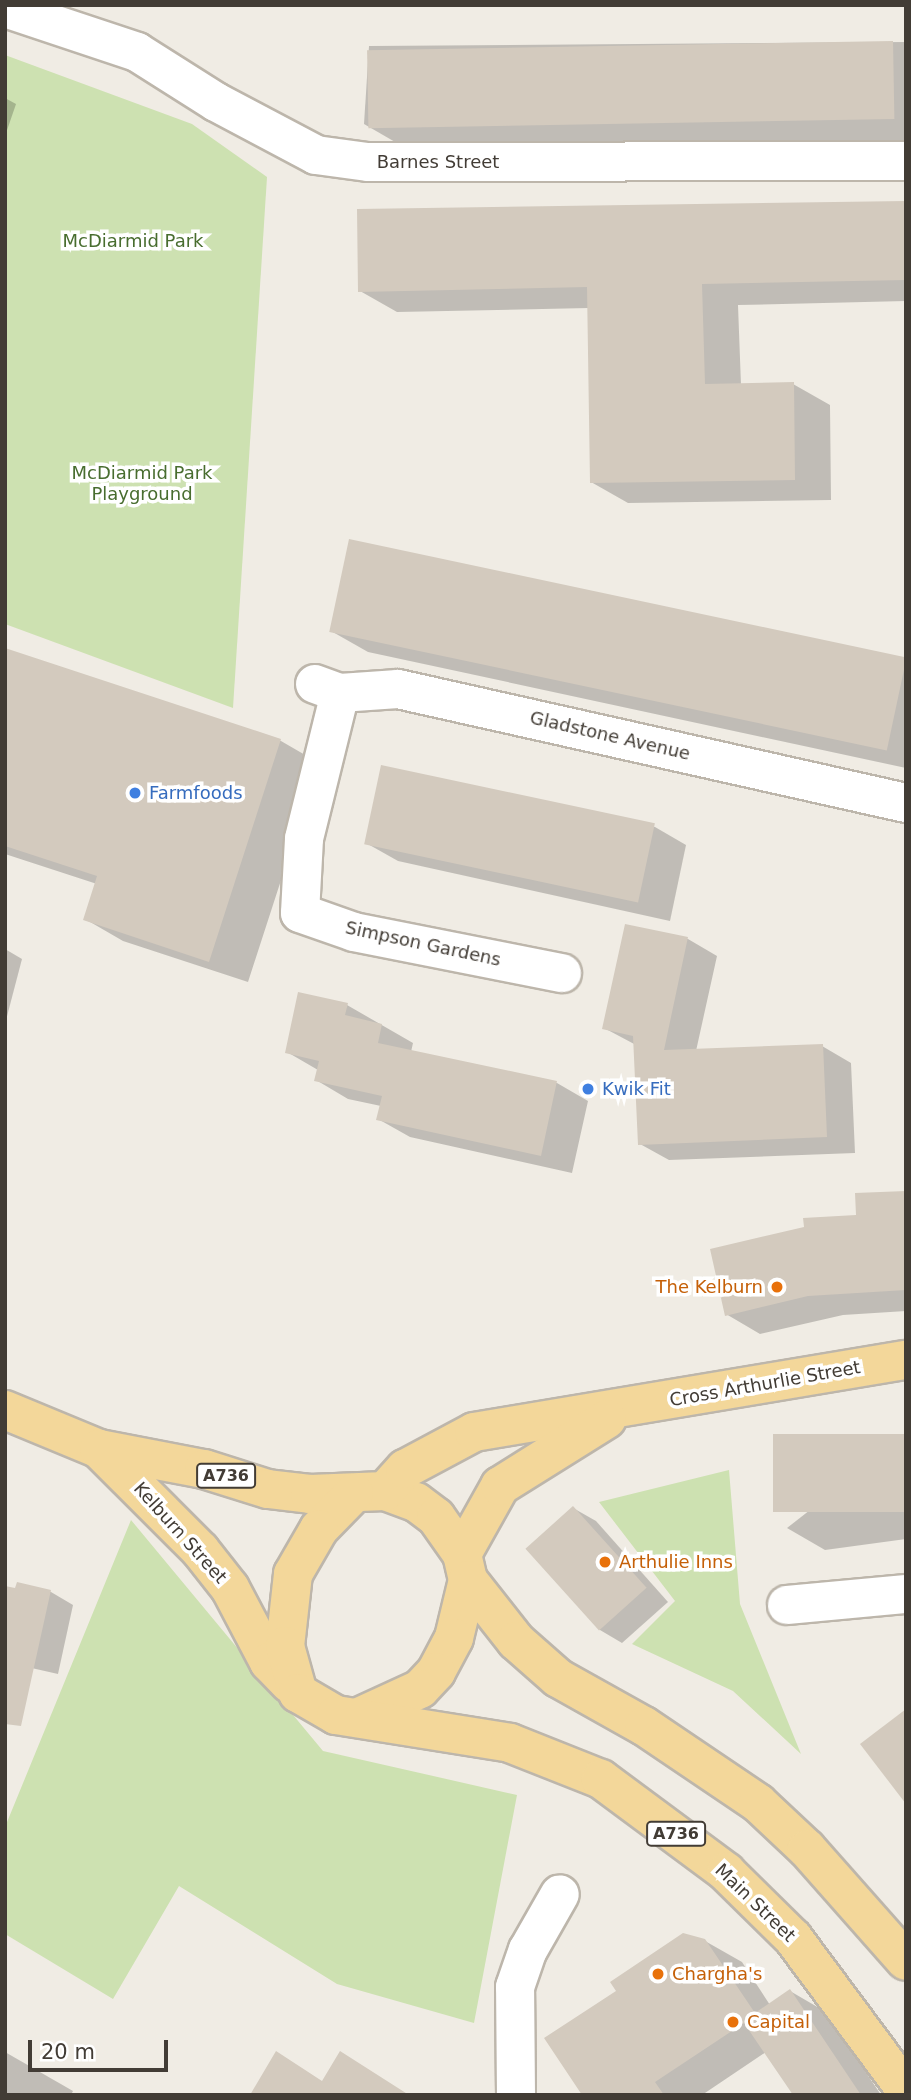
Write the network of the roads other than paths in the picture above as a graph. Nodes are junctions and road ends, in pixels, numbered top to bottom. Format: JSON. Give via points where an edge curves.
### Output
{"nodes":[{"id":1,"x":5,"y":8,"type":"edge"},
{"id":2,"x":906,"y":161,"type":"edge"},
{"id":3,"x":327,"y":688,"type":"joint"},
{"id":4,"x":906,"y":803,"type":"edge"},
{"id":5,"x":562,"y":973,"type":"dead end"},
{"id":6,"x":906,"y":1360,"type":"edge"},
{"id":7,"x":624,"y":1409,"type":"junction"},
{"id":8,"x":5,"y":1410,"type":"edge"},
{"id":9,"x":99,"y":1449,"type":"junction"},
{"id":10,"x":370,"y":1492,"type":"junction"},
{"id":11,"x":465,"y":1567,"type":"junction"},
{"id":12,"x":906,"y":1594,"type":"edge"},
{"id":13,"x":787,"y":1605,"type":"dead end"},
{"id":14,"x":298,"y":1693,"type":"junction"},
{"id":15,"x":357,"y":1718,"type":"junction"},
{"id":16,"x":560,"y":1894,"type":"dead end"},
{"id":17,"x":906,"y":1961,"type":"edge"},
{"id":18,"x":906,"y":2090,"type":"edge"},
{"id":19,"x":516,"y":2095,"type":"edge"}],
"edges":[{"from":1,"to":2,"type":"street","name":"Barnes Street","via":[[137,52],[216,103],[316,155],[368,162]]},
{"from":3,"to":4,"type":"street","name":"Gladstone Avenue","via":[[398,689]]},
{"from":3,"to":5,"type":"street","name":"Simpson Gardens","via":[[304,839],[300,913],[354,932]]},
{"from":6,"to":7,"type":"main road","name":"Cross Arthurlie Street"},
{"from":7,"to":10,"type":"main road","name":"Cross Arthurlie Street","via":[[474,1433]]},
{"from":7,"to":11,"type":"main road","name":"Cross Arthurlie Street","via":[[500,1486]]},
{"from":8,"to":9,"type":"main road","name":"Kelburn Street","number":"A736"},
{"from":9,"to":10,"type":"main road","name":"Kelburn Street","number":"A736","via":[[205,1469],[268,1489]]},
{"from":9,"to":14,"type":"main road","name":"Kelburn Street","number":"A736","via":[[200,1550],[230,1588],[269,1662]]},
{"from":10,"to":11,"type":"main road","number":"A736","via":[[416,1502],[436,1517]]},
{"from":10,"to":14,"type":"main road","via":[[319,1529],[293,1574],[285,1646]]},
{"from":11,"to":15,"type":"main road","via":[[454,1638],[436,1672],[401,1700]]},
{"from":11,"to":17,"type":"main road","number":"A736","via":[[516,1641],[558,1678],[644,1726],[758,1803],[807,1849]]},
{"from":12,"to":13,"type":"street"},
{"from":14,"to":15,"type":"main road","number":"A736","via":[[316,1707]]},
{"from":15,"to":18,"type":"main road","name":"Main Street","number":"A736","via":[[510,1743],[601,1779],[726,1872],[793,1938]]},
{"from":16,"to":19,"type":"street","via":[[528,1950],[514,1987]]}]}
